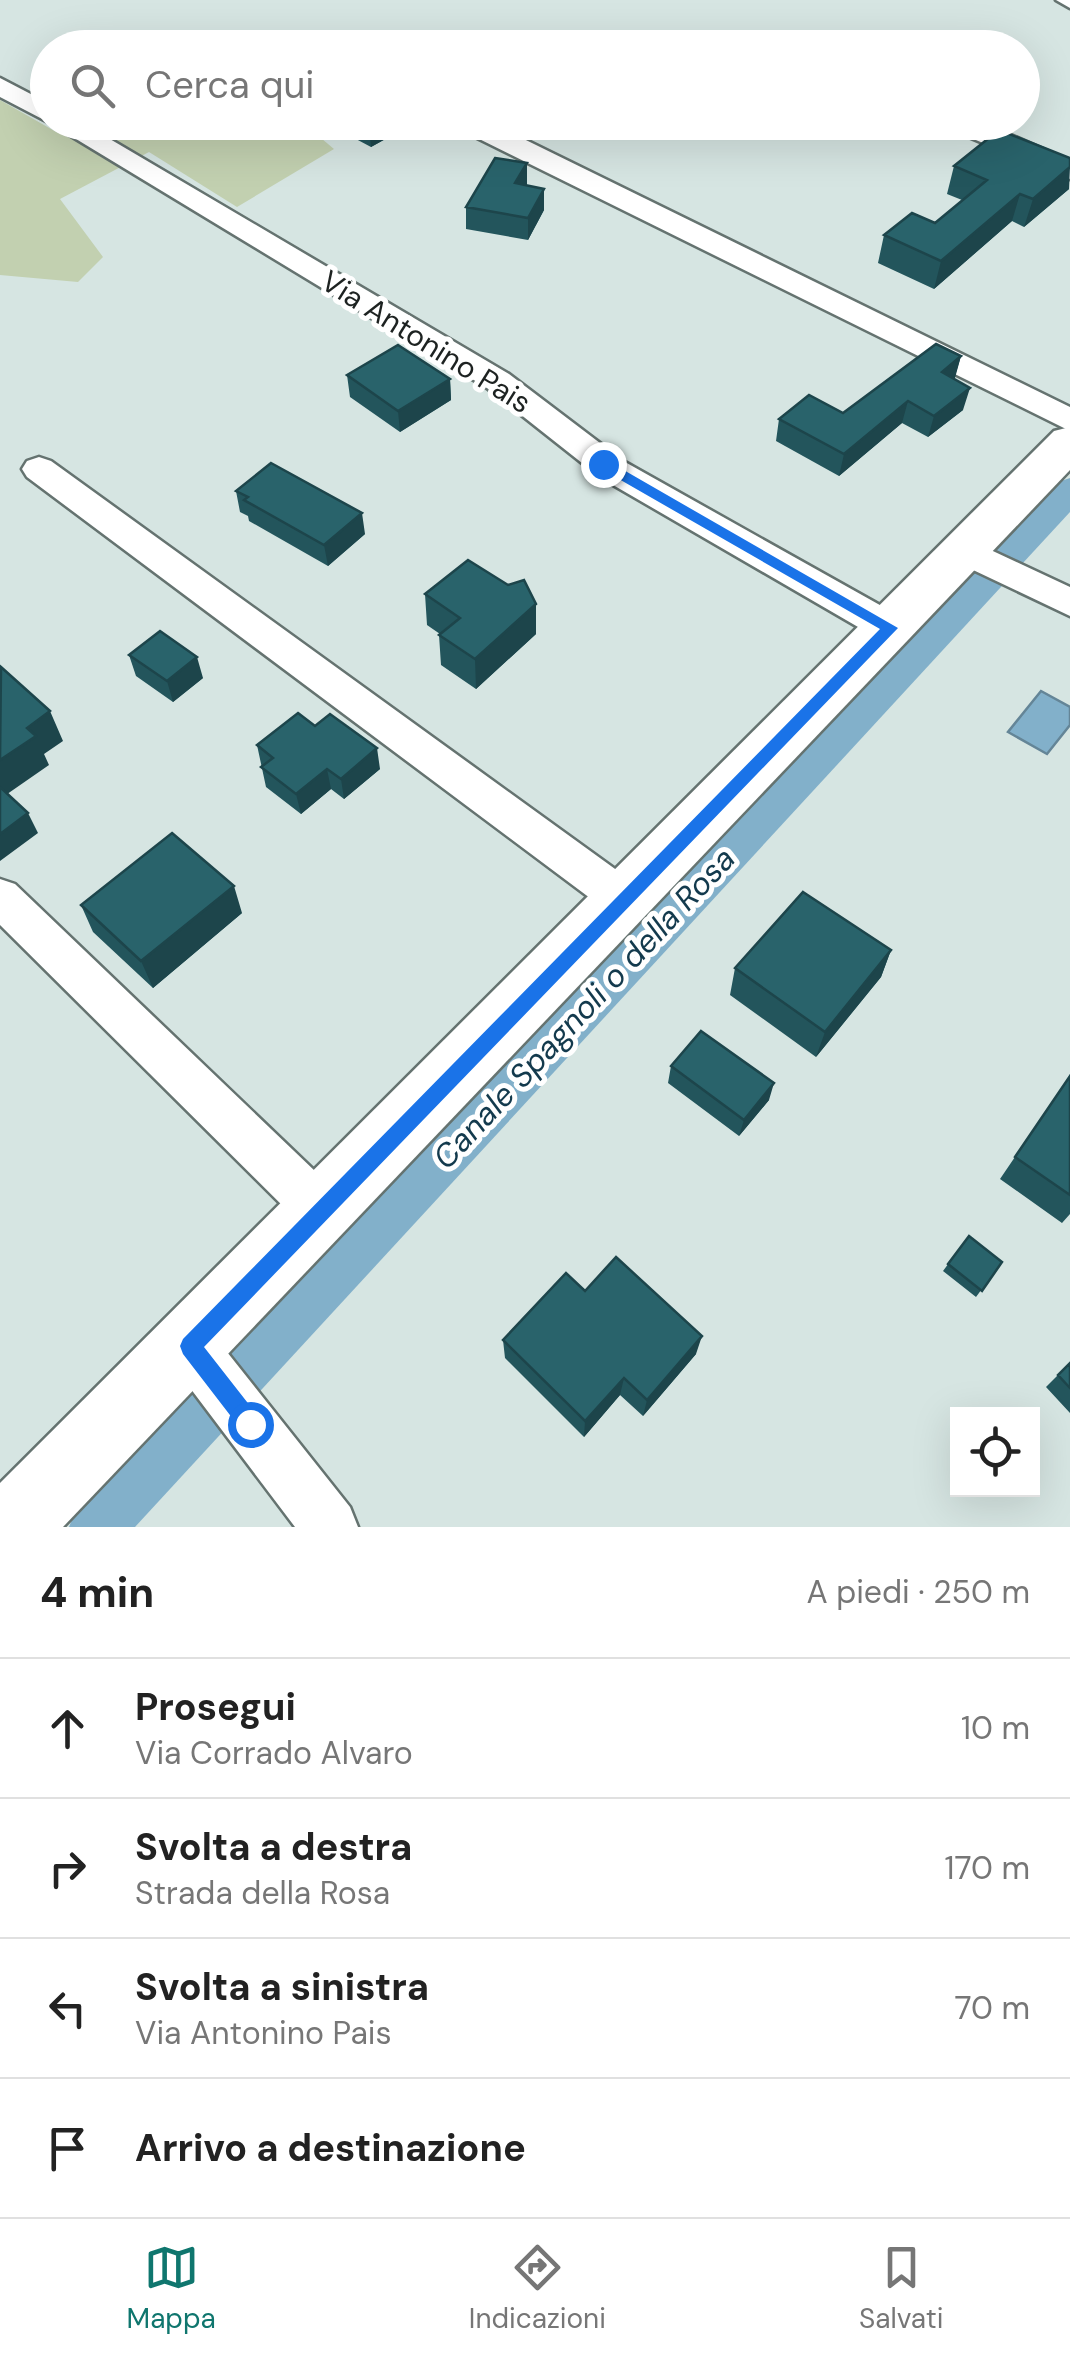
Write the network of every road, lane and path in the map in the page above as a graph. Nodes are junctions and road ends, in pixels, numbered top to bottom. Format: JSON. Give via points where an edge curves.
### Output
{"nodes":[{"id":1,"x":0,"y":86,"type":"edge"},
{"id":2,"x":30,"y":104,"type":"edge"},
{"id":3,"x":91,"y":140,"type":"edge"},
{"id":4,"x":503,"y":140,"type":"edge"},
{"id":5,"x":999,"y":140,"type":"edge"},
{"id":6,"x":1070,"y":170,"type":"edge"},
{"id":7,"x":1070,"y":420,"type":"edge"},
{"id":8,"x":1070,"y":442,"type":"edge"},
{"id":9,"x":38,"y":469,"type":"dead end"},
{"id":10,"x":965,"y":551,"type":"junction"},
{"id":11,"x":1070,"y":603,"type":"edge"},
{"id":12,"x":890,"y":628,"type":"junction"},
{"id":13,"x":0,"y":897,"type":"edge"},
{"id":14,"x":626,"y":900,"type":"junction"},
{"id":15,"x":322,"y":1211,"type":"junction"},
{"id":16,"x":190,"y":1346,"type":"junction"},
{"id":17,"x":10,"y":1527,"type":"edge"},
{"id":18,"x":330,"y":1527,"type":"edge"}],
"edges":[{"from":1,"to":2,"type":"street"},
{"from":3,"to":12,"type":"street","name":"Via Antonino Pais","via":[[498,381],[612,470]]},
{"from":4,"to":7,"type":"street"},
{"from":5,"to":6,"type":"street"},
{"from":8,"to":10,"type":"street"},
{"from":9,"to":14,"type":"street"},
{"from":10,"to":11,"type":"street"},
{"from":10,"to":12,"type":"street"},
{"from":12,"to":14,"type":"street"},
{"from":13,"to":15,"type":"street"},
{"from":14,"to":15,"type":"street"},
{"from":15,"to":16,"type":"street"},
{"from":16,"to":17,"type":"street"},
{"from":16,"to":18,"type":"street"}]}
